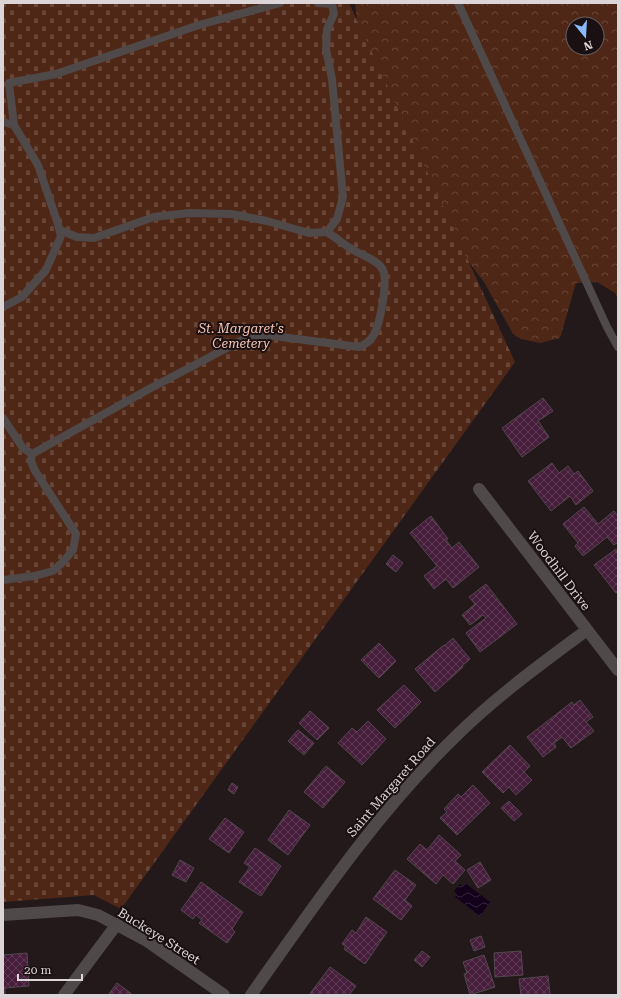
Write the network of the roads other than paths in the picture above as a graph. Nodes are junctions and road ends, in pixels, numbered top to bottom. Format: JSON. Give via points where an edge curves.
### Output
{"nodes":[{"id":1,"x":280,"y":3,"type":"edge"},
{"id":2,"x":318,"y":3,"type":"edge"},
{"id":3,"x":458,"y":3,"type":"edge"},
{"id":4,"x":6,"y":82,"type":"edge"},
{"id":5,"x":3,"y":122,"type":"edge"},
{"id":6,"x":14,"y":125,"type":"junction"},
{"id":7,"x":60,"y":230,"type":"junction"},
{"id":8,"x":327,"y":232,"type":"junction"},
{"id":9,"x":3,"y":307,"type":"edge"},
{"id":10,"x":618,"y":347,"type":"edge"},
{"id":11,"x":3,"y":418,"type":"edge"},
{"id":12,"x":32,"y":454,"type":"junction"},
{"id":13,"x":479,"y":489,"type":"dead end"},
{"id":14,"x":3,"y":580,"type":"edge"},
{"id":15,"x":587,"y":630,"type":"junction"},
{"id":16,"x":618,"y":670,"type":"edge"},
{"id":17,"x":3,"y":915,"type":"edge"},
{"id":18,"x":117,"y":924,"type":"junction"},
{"id":19,"x":64,"y":995,"type":"edge"},
{"id":20,"x":224,"y":995,"type":"edge"},
{"id":21,"x":251,"y":995,"type":"edge"}],
"edges":[{"from":1,"to":4,"type":"lane","via":[[199,25],[56,74]]},
{"from":2,"to":8,"type":"lane","via":[[332,4],[334,14],[327,29],[326,49],[332,79],[343,197],[337,219]]},
{"from":3,"to":10,"type":"lane"},
{"from":4,"to":6,"type":"lane"},
{"from":5,"to":6,"type":"lane"},
{"from":6,"to":7,"type":"lane","via":[[38,166]]},
{"from":7,"to":8,"type":"lane","via":[[77,237],[94,238],[154,216],[189,213],[231,214],[309,233]]},
{"from":7,"to":9,"type":"lane","via":[[61,236],[46,270],[22,297]]},
{"from":8,"to":12,"type":"lane","via":[[370,259],[382,270],[385,282],[381,315],[375,335],[369,342],[359,347],[266,335],[244,339]]},
{"from":11,"to":12,"type":"lane","via":[[23,448]]},
{"from":12,"to":14,"type":"lane","via":[[34,469],[76,534],[73,550],[53,571]]},
{"from":13,"to":15,"type":"street","name":"Woodhill Drive"},
{"from":15,"to":16,"type":"street","name":"Woodhill Drive"},
{"from":15,"to":21,"type":"street","name":"Saint Margaret Road","via":[[492,703],[453,738],[418,775],[384,813],[344,865]]},
{"from":17,"to":18,"type":"street","name":"Buckeye Street","via":[[78,910],[98,915]]},
{"from":18,"to":19,"type":"street"},
{"from":18,"to":20,"type":"street","name":"Buckeye Street"}]}
